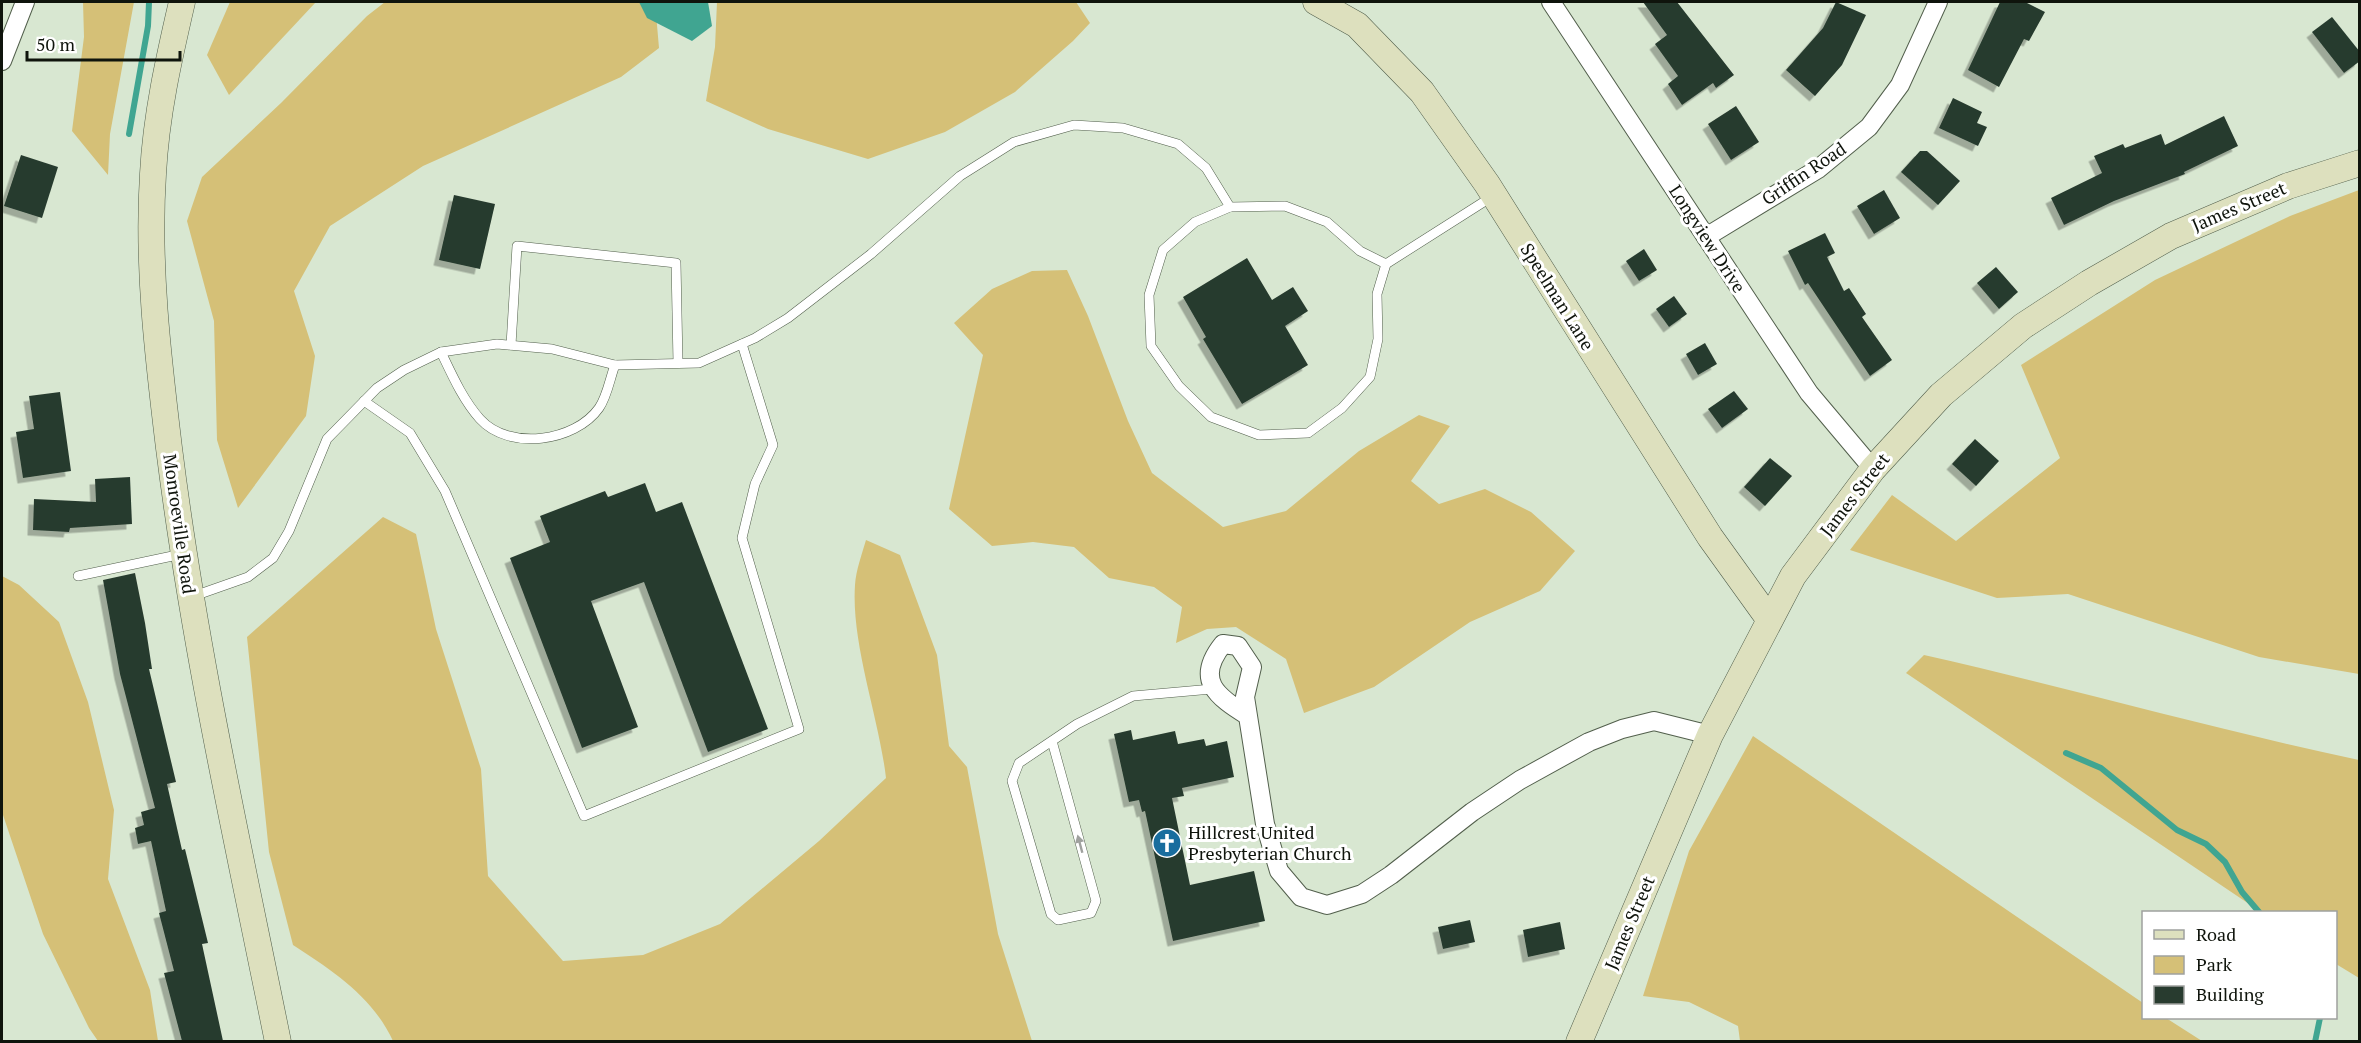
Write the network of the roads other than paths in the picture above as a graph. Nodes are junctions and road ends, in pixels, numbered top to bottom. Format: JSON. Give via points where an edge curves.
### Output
{"nodes":[{"id":1,"x":25,"y":2,"type":"edge"},
{"id":2,"x":182,"y":2,"type":"edge"},
{"id":3,"x":1316,"y":2,"type":"edge"},
{"id":4,"x":1551,"y":2,"type":"edge"},
{"id":5,"x":1938,"y":2,"type":"edge"},
{"id":6,"x":2,"y":61,"type":"edge"},
{"id":7,"x":2360,"y":163,"type":"edge"},
{"id":8,"x":1493,"y":196,"type":"junction"},
{"id":9,"x":1230,"y":207,"type":"junction"},
{"id":10,"x":1706,"y":237,"type":"junction"},
{"id":11,"x":1386,"y":264,"type":"junction"},
{"id":12,"x":742,"y":344,"type":"junction"},
{"id":13,"x":511,"y":345,"type":"junction"},
{"id":14,"x":441,"y":352,"type":"junction"},
{"id":15,"x":678,"y":363,"type":"junction"},
{"id":16,"x":615,"y":365,"type":"junction"},
{"id":17,"x":364,"y":401,"type":"junction"},
{"id":18,"x":1873,"y":469,"type":"junction"},
{"id":19,"x":182,"y":554,"type":"junction"},
{"id":20,"x":78,"y":576,"type":"dead end"},
{"id":21,"x":189,"y":598,"type":"junction"},
{"id":22,"x":1769,"y":619,"type":"junction"},
{"id":23,"x":1212,"y":689,"type":"junction"},
{"id":24,"x":1248,"y":716,"type":"junction"},
{"id":25,"x":1710,"y":735,"type":"junction"},
{"id":26,"x":1052,"y":741,"type":"junction"},
{"id":27,"x":278,"y":1041,"type":"edge"},
{"id":28,"x":1579,"y":1041,"type":"edge"}],
"edges":[{"from":1,"to":6,"type":"street"},
{"from":2,"to":19,"type":"street","name":"Monroeville Road","via":[[157,126],[151,230],[157,351]]},
{"from":3,"to":8,"type":"street","name":"Speelman Lane","via":[[1357,25],[1422,92]]},
{"from":4,"to":10,"type":"street","name":"Longview Drive"},
{"from":5,"to":10,"type":"street","name":"Griffin Road","via":[[1900,85],[1869,127],[1818,169]]},
{"from":7,"to":18,"type":"street","name":"James Street","via":[[2288,186],[2170,236],[2089,283],[2023,326],[1941,395]]},
{"from":8,"to":11,"type":"lane"},
{"from":8,"to":22,"type":"street","name":"Speelman Lane","via":[[1710,537]]},
{"from":9,"to":11,"type":"lane","via":[[1285,206],[1327,222],[1360,251]]},
{"from":9,"to":11,"type":"lane","via":[[1195,222],[1163,250],[1149,295],[1151,346],[1179,386],[1211,417],[1259,435],[1308,433],[1342,408],[1370,377],[1378,339],[1377,294]]},
{"from":9,"to":12,"type":"lane","via":[[1206,168],[1178,144],[1123,128],[1074,125],[1024,139],[960,176],[835,282],[788,318]]},
{"from":10,"to":18,"type":"street","name":"Longview Drive","via":[[1809,393]]},
{"from":12,"to":15,"type":"lane","via":[[699,363]]},
{"from":12,"to":17,"type":"lane","via":[[773,445],[755,484],[742,538],[799,729],[584,816],[445,490],[410,433]]},
{"from":13,"to":14,"type":"lane"},
{"from":13,"to":15,"type":"lane","via":[[517,246],[676,263]]},
{"from":13,"to":16,"type":"lane","via":[[552,349]]},
{"from":14,"to":16,"type":"lane","via":[[460,391],[482,421],[506,435],[527,440],[555,436],[579,426],[599,408]]},
{"from":14,"to":17,"type":"lane","via":[[404,370]]},
{"from":15,"to":16,"type":"lane"},
{"from":17,"to":21,"type":"lane","via":[[327,439],[289,531],[273,558],[248,577]]},
{"from":18,"to":22,"type":"street","name":"James Street","via":[[1792,576]]},
{"from":19,"to":20,"type":"lane"},
{"from":19,"to":21,"type":"street","name":"Monroeville Road"},
{"from":21,"to":27,"type":"street","name":"Monroeville Road"},
{"from":22,"to":25,"type":"street","name":"James Street"},
{"from":23,"to":24,"type":"street"},
{"from":23,"to":24,"type":"street","via":[[1209,676],[1216,652],[1223,644],[1238,646],[1252,667],[1245,696]]},
{"from":23,"to":26,"type":"lane","via":[[1133,696]]},
{"from":24,"to":25,"type":"street","via":[[1265,824],[1279,871],[1300,897],[1327,905],[1362,894],[1482,805],[1589,742],[1654,721]]},
{"from":25,"to":28,"type":"street","name":"James Street"},
{"from":26,"to":26,"type":"lane","one_way":true,"via":[[1019,763],[1012,781],[1051,914],[1058,920],[1091,913],[1096,901]]}]}
